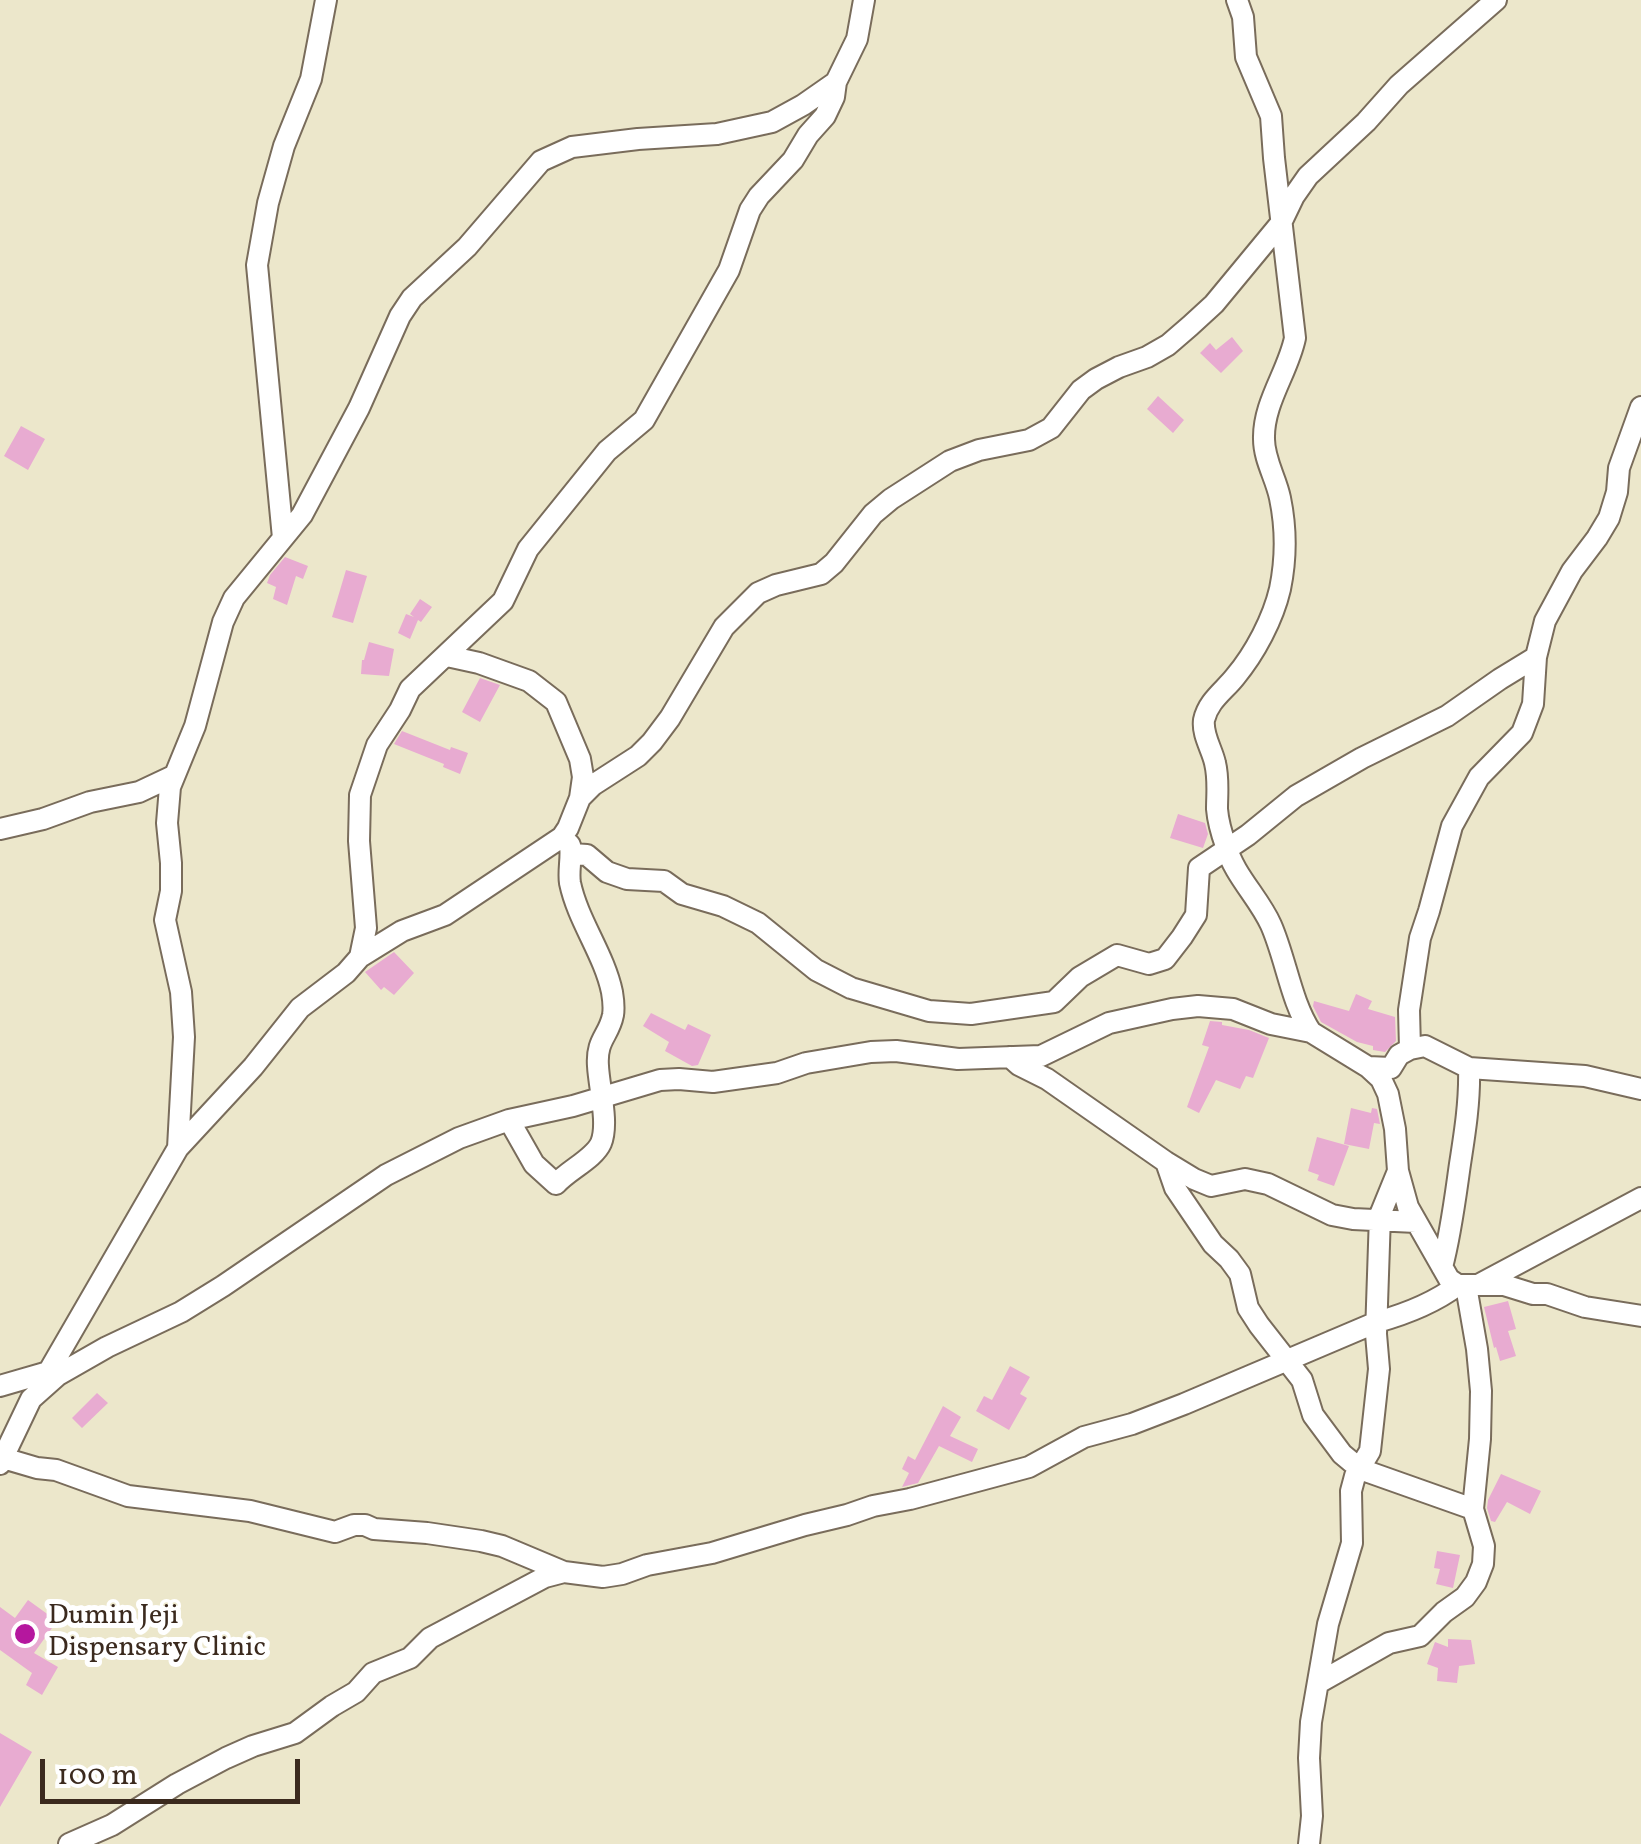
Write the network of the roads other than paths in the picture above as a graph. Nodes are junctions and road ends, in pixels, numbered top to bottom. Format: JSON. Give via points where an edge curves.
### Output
{"nodes":[{"id":1,"x":326,"y":0,"type":"edge"},
{"id":2,"x":864,"y":0,"type":"edge"},
{"id":3,"x":1237,"y":0,"type":"edge"},
{"id":4,"x":1496,"y":0,"type":"edge"},
{"id":5,"x":836,"y":82,"type":"junction"},
{"id":6,"x":1281,"y":223,"type":"junction"},
{"id":7,"x":1641,"y":407,"type":"edge"},
{"id":8,"x":283,"y":538,"type":"junction"},
{"id":9,"x":447,"y":656,"type":"junction"},
{"id":10,"x":1536,"y":657,"type":"junction"},
{"id":11,"x":173,"y":776,"type":"junction"},
{"id":12,"x":580,"y":798,"type":"junction"},
{"id":13,"x":0,"y":829,"type":"edge"},
{"id":14,"x":566,"y":846,"type":"junction"},
{"id":15,"x":1226,"y":849,"type":"junction"},
{"id":16,"x":360,"y":958,"type":"junction"},
{"id":17,"x":1311,"y":1032,"type":"junction"},
{"id":18,"x":1410,"y":1049,"type":"junction"},
{"id":19,"x":1010,"y":1058,"type":"junction"},
{"id":20,"x":1368,"y":1067,"type":"junction"},
{"id":21,"x":1469,"y":1068,"type":"junction"},
{"id":22,"x":1641,"y":1089,"type":"edge"},
{"id":23,"x":601,"y":1098,"type":"junction"},
{"id":24,"x":510,"y":1120,"type":"junction"},
{"id":25,"x":178,"y":1148,"type":"junction"},
{"id":26,"x":1166,"y":1162,"type":"junction"},
{"id":27,"x":1398,"y":1172,"type":"junction"},
{"id":28,"x":1641,"y":1198,"type":"edge"},
{"id":29,"x":1380,"y":1220,"type":"junction"},
{"id":30,"x":1416,"y":1222,"type":"junction"},
{"id":31,"x":1442,"y":1267,"type":"junction"},
{"id":32,"x":1467,"y":1285,"type":"junction"},
{"id":33,"x":1641,"y":1316,"type":"edge"},
{"id":34,"x":1377,"y":1322,"type":"junction"},
{"id":35,"x":1288,"y":1361,"type":"junction"},
{"id":36,"x":48,"y":1372,"type":"junction"},
{"id":37,"x":0,"y":1386,"type":"edge"},
{"id":38,"x":32,"y":1399,"type":"junction"},
{"id":39,"x":1,"y":1461,"type":"edge"},
{"id":40,"x":1360,"y":1470,"type":"junction"},
{"id":41,"x":1472,"y":1510,"type":"junction"},
{"id":42,"x":564,"y":1572,"type":"junction"},
{"id":43,"x":1320,"y":1682,"type":"junction"},
{"id":44,"x":69,"y":1844,"type":"edge"},
{"id":45,"x":1309,"y":1844,"type":"edge"}],
"edges":[{"from":1,"to":8,"type":"street","via":[[311,79],[284,146],[257,265]]},
{"from":2,"to":5,"type":"street","via":[[857,39]]},
{"from":3,"to":6,"type":"street","via":[[1246,58],[1272,116]]},
{"from":4,"to":6,"type":"street","via":[[1308,176]]},
{"from":5,"to":8,"type":"street","via":[[772,122],[717,134],[572,147],[541,161],[412,298],[331,462]]},
{"from":5,"to":9,"type":"street","via":[[825,116],[750,210],[729,270],[644,420],[607,451],[528,549],[503,601]]},
{"from":6,"to":12,"type":"street","via":[[1190,326],[1147,357],[1096,378],[1051,428],[950,461],[873,514],[821,574],[758,593],[724,627],[652,742]]},
{"from":6,"to":15,"type":"street","via":[[1294,338],[1264,437],[1284,530],[1279,591],[1252,653],[1204,719]]},
{"from":7,"to":10,"type":"street","via":[[1608,518],[1556,598]]},
{"from":8,"to":11,"type":"street","via":[[222,622],[195,726]]},
{"from":9,"to":12,"type":"street","via":[[529,681],[556,702],[580,759]]},
{"from":9,"to":16,"type":"street","via":[[410,689],[377,744],[360,795],[366,928]]},
{"from":10,"to":15,"type":"street","via":[[1447,716],[1296,796]]},
{"from":10,"to":18,"type":"street","via":[[1533,704],[1522,733],[1479,777],[1452,826],[1420,938]]},
{"from":11,"to":13,"type":"street","via":[[139,792]]},
{"from":11,"to":25,"type":"street","via":[[165,920],[182,992]]},
{"from":12,"to":14,"type":"street"},
{"from":14,"to":15,"type":"street","via":[[608,872],[664,881],[723,906],[852,988],[929,1011],[970,1014],[1054,1002],[1118,955],[1149,964],[1165,959],[1196,915],[1199,868]]},
{"from":14,"to":16,"type":"street"},
{"from":14,"to":23,"type":"street","via":[[569,880],[612,993],[613,1016],[597,1048]]},
{"from":15,"to":17,"type":"street","via":[[1270,924]]},
{"from":16,"to":25,"type":"street","via":[[300,1008]]},
{"from":17,"to":19,"type":"street","via":[[1232,1008],[1198,1006],[1109,1023],[1041,1056]]},
{"from":17,"to":20,"type":"street"},
{"from":18,"to":20,"type":"street","via":[[1391,1068]]},
{"from":18,"to":21,"type":"street","via":[[1425,1046]]},
{"from":19,"to":23,"type":"street","via":[[871,1052],[713,1082],[660,1080]]},
{"from":19,"to":26,"type":"street"},
{"from":20,"to":27,"type":"street","via":[[1388,1094]]},
{"from":21,"to":22,"type":"street","via":[[1586,1076]]},
{"from":21,"to":31,"type":"street","via":[[1457,1194]]},
{"from":23,"to":24,"type":"street"},
{"from":23,"to":24,"type":"street","via":[[600,1147],[556,1184],[534,1164]]},
{"from":24,"to":38,"type":"street","via":[[386,1175],[223,1286],[87,1357]]},
{"from":25,"to":36,"type":"street"},
{"from":26,"to":29,"type":"street","via":[[1211,1186],[1268,1184],[1332,1215]]},
{"from":26,"to":35,"type":"street","via":[[1175,1188],[1240,1274],[1248,1308]]},
{"from":27,"to":29,"type":"street"},
{"from":27,"to":30,"type":"street"},
{"from":28,"to":32,"type":"street"},
{"from":29,"to":30,"type":"street"},
{"from":29,"to":34,"type":"street"},
{"from":30,"to":31,"type":"street"},
{"from":31,"to":32,"type":"street","via":[[1449,1280]]},
{"from":32,"to":33,"type":"street","via":[[1504,1285]]},
{"from":32,"to":34,"type":"street"},
{"from":32,"to":41,"type":"street","via":[[1481,1391]]},
{"from":34,"to":35,"type":"street"},
{"from":34,"to":40,"type":"street","via":[[1370,1450]]},
{"from":35,"to":40,"type":"street","via":[[1313,1415]]},
{"from":35,"to":42,"type":"street","via":[[1084,1438],[1029,1467],[712,1554],[603,1577]]},
{"from":36,"to":37,"type":"street"},
{"from":36,"to":38,"type":"street"},
{"from":38,"to":39,"type":"street"},
{"from":39,"to":42,"type":"street","via":[[56,1470],[128,1496],[250,1511],[336,1532],[354,1524],[480,1541]]},
{"from":40,"to":41,"type":"street"},
{"from":40,"to":43,"type":"street","via":[[1352,1491],[1352,1543],[1328,1624]]},
{"from":41,"to":43,"type":"street","via":[[1483,1564],[1465,1597],[1420,1636],[1389,1643]]},
{"from":42,"to":44,"type":"street","via":[[430,1638],[295,1733],[226,1758]]},
{"from":43,"to":45,"type":"street","via":[[1309,1742]]}]}
